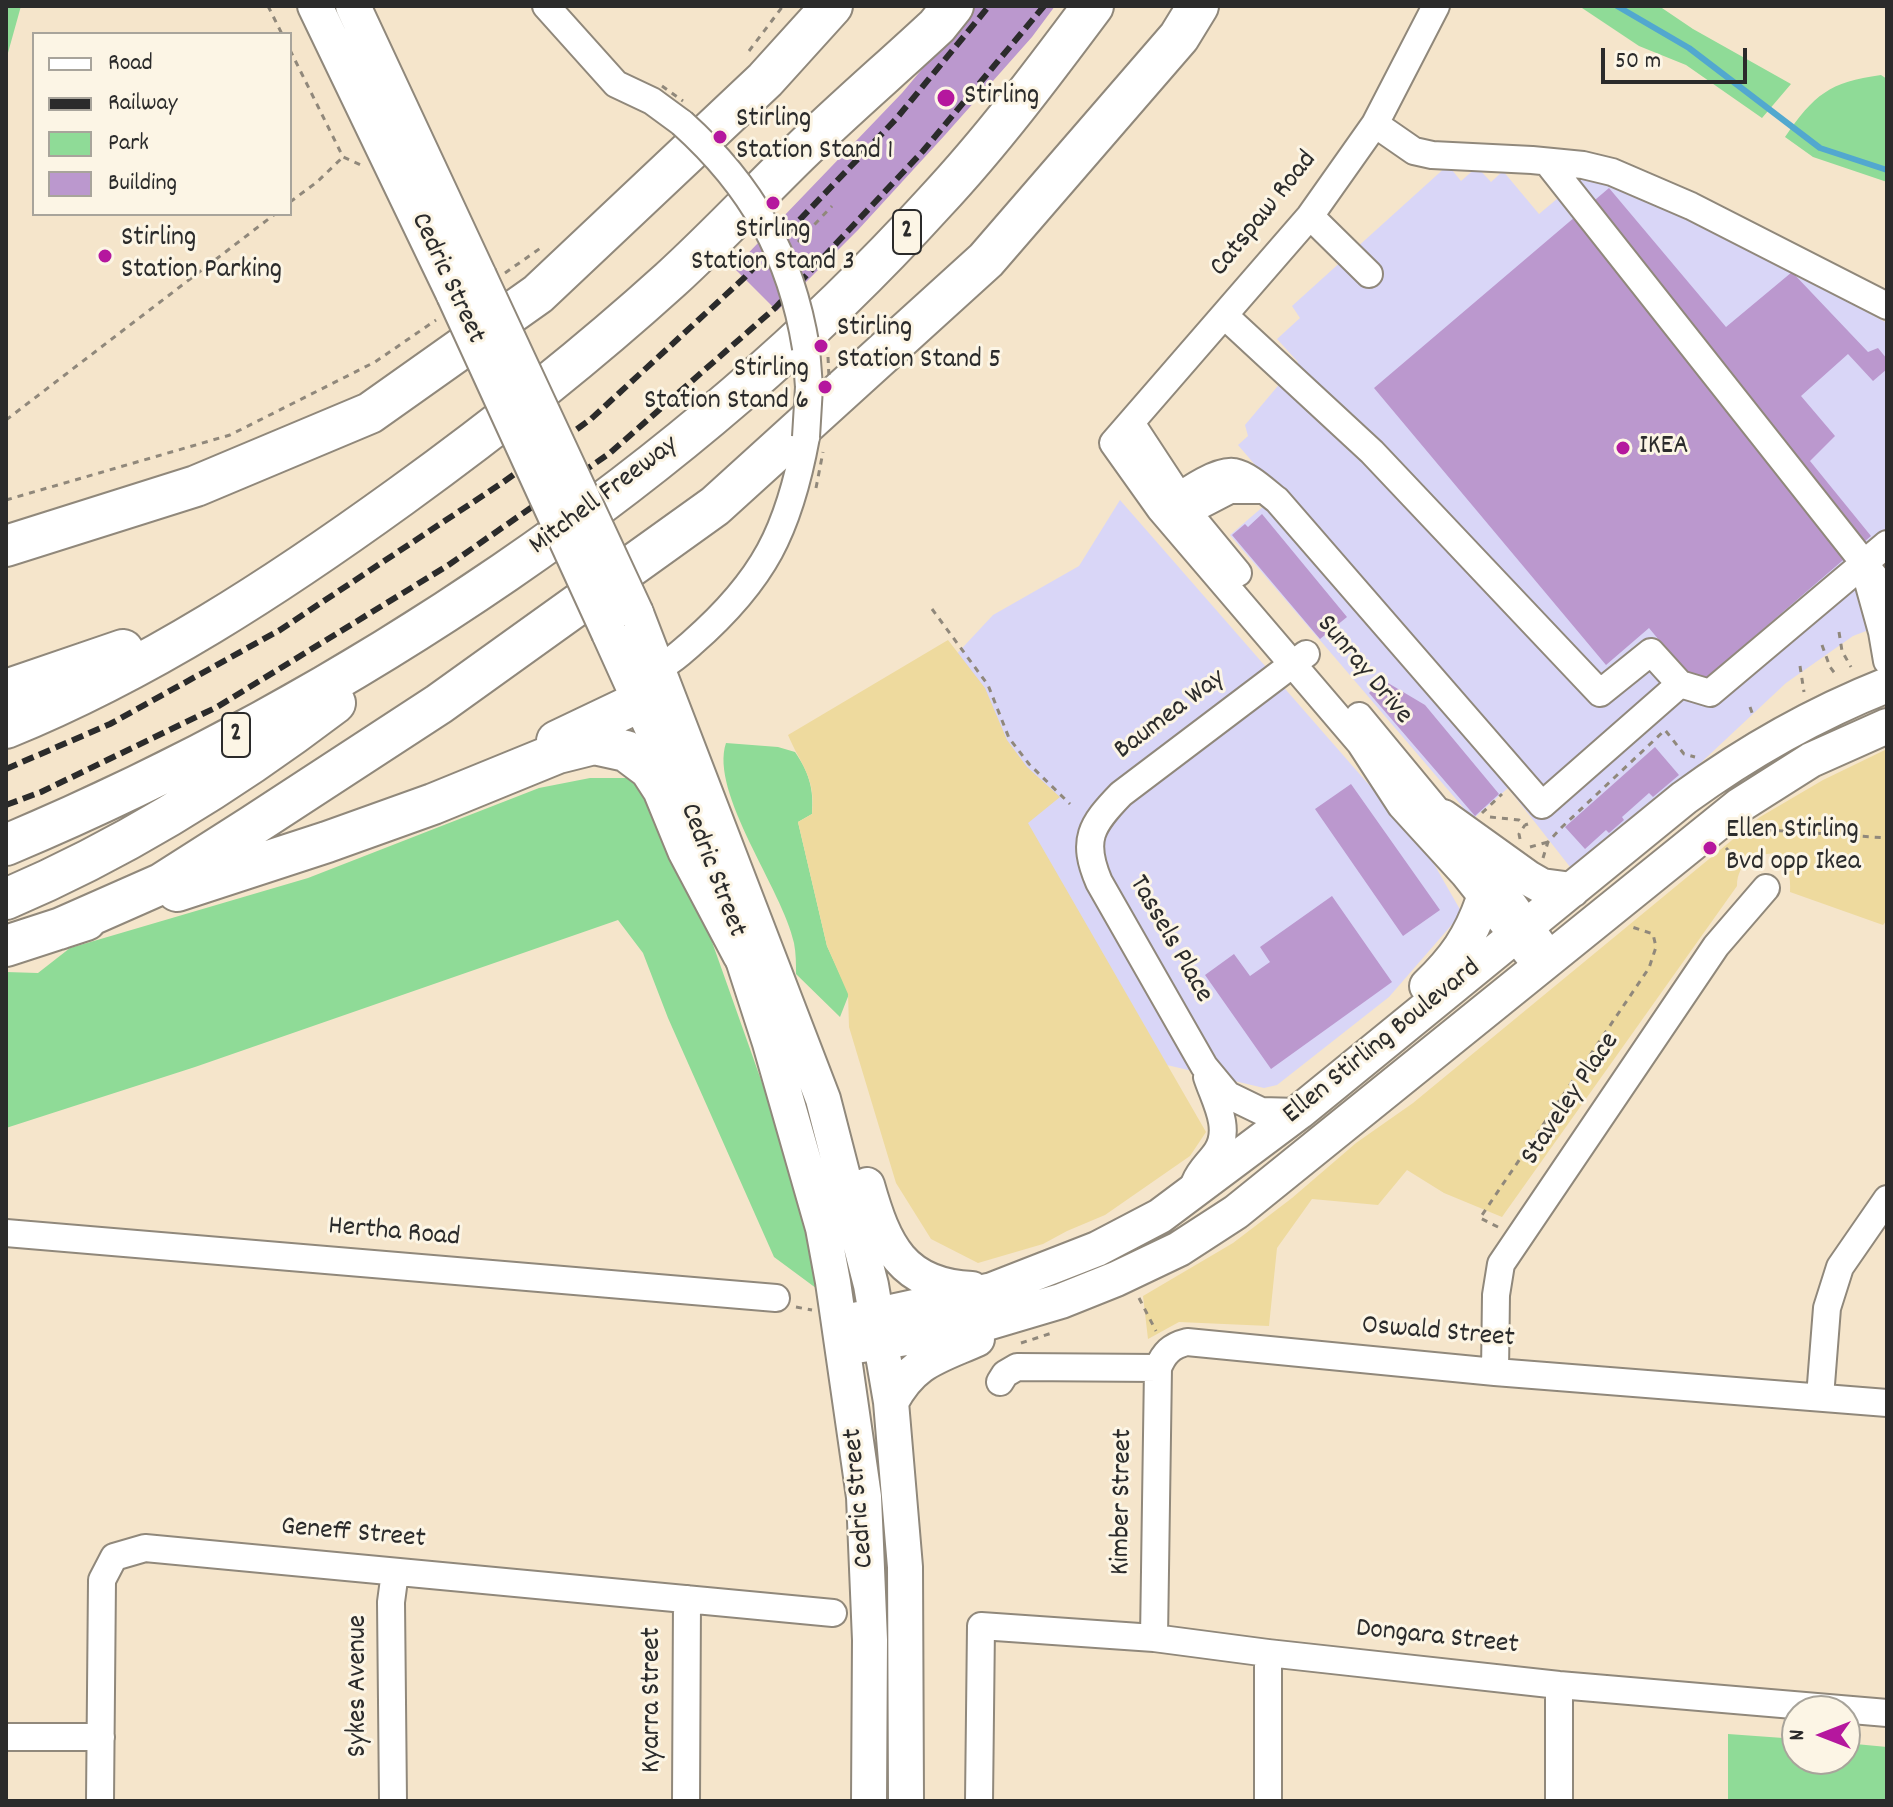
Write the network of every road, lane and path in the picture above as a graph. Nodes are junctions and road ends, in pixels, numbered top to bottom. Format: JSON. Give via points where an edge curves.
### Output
{"nodes":[{"id":1,"x":268,"y":6,"type":"edge"},
{"id":2,"x":315,"y":6,"type":"edge"},
{"id":3,"x":353,"y":6,"type":"edge"},
{"id":4,"x":546,"y":6,"type":"edge"},
{"id":5,"x":832,"y":6,"type":"edge"},
{"id":6,"x":953,"y":6,"type":"edge"},
{"id":7,"x":1093,"y":6,"type":"edge"},
{"id":8,"x":1198,"y":6,"type":"edge"},
{"id":9,"x":1436,"y":6,"type":"edge"},
{"id":10,"x":281,"y":32,"type":"edge"},
{"id":11,"x":292,"y":54,"type":"edge"},
{"id":12,"x":1375,"y":124,"type":"junction"},
{"id":13,"x":343,"y":157,"type":"junction"},
{"id":14,"x":1547,"y":162,"type":"junction"},
{"id":15,"x":363,"y":166,"type":"dead end"},
{"id":16,"x":292,"y":201,"type":"edge"},
{"id":17,"x":832,"y":206,"type":"dead end"},
{"id":18,"x":272,"y":216,"type":"edge"},
{"id":19,"x":1310,"y":216,"type":"junction"},
{"id":20,"x":798,"y":242,"type":"dead end"},
{"id":21,"x":1369,"y":274,"type":"dead end"},
{"id":22,"x":467,"y":286,"type":"junction"},
{"id":23,"x":1887,"y":306,"type":"edge"},
{"id":24,"x":1225,"y":316,"type":"junction"},
{"id":25,"x":6,"y":420,"type":"edge"},
{"id":26,"x":1122,"y":433,"type":"joint"},
{"id":27,"x":1174,"y":509,"type":"junction"},
{"id":28,"x":1887,"y":544,"type":"edge"},
{"id":29,"x":6,"y":546,"type":"edge"},
{"id":30,"x":1864,"y":564,"type":"junction"},
{"id":31,"x":1887,"y":592,"type":"edge"},
{"id":32,"x":457,"y":605,"type":"junction"},
{"id":33,"x":932,"y":609,"type":"dead end"},
{"id":34,"x":222,"y":617,"type":"junction"},
{"id":35,"x":1839,"y":632,"type":"dead end"},
{"id":36,"x":1822,"y":645,"type":"dead end"},
{"id":37,"x":1300,"y":659,"type":"junction"},
{"id":38,"x":1887,"y":661,"type":"edge"},
{"id":39,"x":1800,"y":666,"type":"dead end"},
{"id":40,"x":1851,"y":667,"type":"dead end"},
{"id":41,"x":1836,"y":675,"type":"dead end"},
{"id":42,"x":659,"y":680,"type":"junction"},
{"id":43,"x":1680,"y":684,"type":"junction"},
{"id":44,"x":1887,"y":685,"type":"edge"},
{"id":45,"x":6,"y":690,"type":"edge"},
{"id":46,"x":1804,"y":692,"type":"dead end"},
{"id":47,"x":1750,"y":707,"type":"dead end"},
{"id":48,"x":1754,"y":718,"type":"dead end"},
{"id":49,"x":1887,"y":726,"type":"edge"},
{"id":50,"x":6,"y":728,"type":"edge"},
{"id":51,"x":1702,"y":755,"type":"dead end"},
{"id":52,"x":507,"y":773,"type":"junction"},
{"id":53,"x":1507,"y":789,"type":"dead end"},
{"id":54,"x":1070,"y":804,"type":"dead end"},
{"id":55,"x":1443,"y":817,"type":"junction"},
{"id":56,"x":1539,"y":820,"type":"dead end"},
{"id":57,"x":1754,"y":829,"type":"dead end"},
{"id":58,"x":1887,"y":838,"type":"edge"},
{"id":59,"x":1090,"y":841,"type":"joint"},
{"id":60,"x":1548,"y":842,"type":"junction"},
{"id":61,"x":1721,"y":844,"type":"dead end"},
{"id":62,"x":6,"y":845,"type":"edge"},
{"id":63,"x":1522,"y":849,"type":"dead end"},
{"id":64,"x":1541,"y":862,"type":"dead end"},
{"id":65,"x":1766,"y":888,"type":"joint"},
{"id":66,"x":1572,"y":890,"type":"junction"},
{"id":67,"x":6,"y":899,"type":"edge"},
{"id":68,"x":1483,"y":901,"type":"junction"},
{"id":69,"x":1631,"y":927,"type":"dead end"},
{"id":70,"x":59,"y":929,"type":"junction"},
{"id":71,"x":1522,"y":932,"type":"junction"},
{"id":72,"x":6,"y":946,"type":"edge"},
{"id":73,"x":743,"y":954,"type":"junction"},
{"id":74,"x":1545,"y":963,"type":"junction"},
{"id":75,"x":1407,"y":1025,"type":"junction"},
{"id":76,"x":1204,"y":1066,"type":"junction"},
{"id":77,"x":823,"y":1099,"type":"junction"},
{"id":78,"x":1299,"y":1112,"type":"junction"},
{"id":79,"x":1189,"y":1197,"type":"junction"},
{"id":80,"x":1887,"y":1199,"type":"edge"},
{"id":81,"x":6,"y":1233,"type":"edge"},
{"id":82,"x":1518,"y":1237,"type":"junction"},
{"id":83,"x":992,"y":1290,"type":"junction"},
{"id":84,"x":1137,"y":1295,"type":"dead end"},
{"id":85,"x":776,"y":1298,"type":"dead end"},
{"id":86,"x":1061,"y":1301,"type":"junction"},
{"id":87,"x":879,"y":1328,"type":"junction"},
{"id":88,"x":842,"y":1335,"type":"junction"},
{"id":89,"x":1158,"y":1335,"type":"dead end"},
{"id":90,"x":1158,"y":1368,"type":"junction"},
{"id":91,"x":1495,"y":1372,"type":"junction"},
{"id":92,"x":1000,"y":1382,"type":"dead end"},
{"id":93,"x":1820,"y":1397,"type":"junction"},
{"id":94,"x":891,"y":1402,"type":"junction"},
{"id":95,"x":1887,"y":1403,"type":"edge"},
{"id":96,"x":395,"y":1572,"type":"junction"},
{"id":97,"x":687,"y":1599,"type":"junction"},
{"id":98,"x":833,"y":1613,"type":"dead end"},
{"id":99,"x":1154,"y":1638,"type":"junction"},
{"id":100,"x":1268,"y":1653,"type":"junction"},
{"id":101,"x":1559,"y":1685,"type":"junction"},
{"id":102,"x":1887,"y":1713,"type":"edge"},
{"id":103,"x":6,"y":1737,"type":"edge"},
{"id":104,"x":101,"y":1737,"type":"junction"},
{"id":105,"x":100,"y":1801,"type":"edge"},
{"id":106,"x":393,"y":1801,"type":"edge"},
{"id":107,"x":686,"y":1801,"type":"edge"},
{"id":108,"x":869,"y":1801,"type":"edge"},
{"id":109,"x":906,"y":1801,"type":"edge"},
{"id":110,"x":979,"y":1801,"type":"edge"},
{"id":111,"x":1268,"y":1801,"type":"edge"},
{"id":112,"x":1559,"y":1801,"type":"edge"}],
"edges":[{"from":1,"to":10,"type":"path"},
{"from":2,"to":22,"type":"main road","name":"Cedric Street"},
{"from":3,"to":22,"type":"main road","name":"Cedric Street"},
{"from":4,"to":42,"type":"street","bridge":true,"via":[[616,84],[652,101],[709,148],[749,196],[792,284],[806,348],[806,437],[798,482],[775,544],[724,615]]},
{"from":5,"to":29,"type":"highway","via":[[765,80],[538,294],[370,413],[196,486]]},
{"from":6,"to":34,"type":"highway","via":[[726,229],[588,353],[351,533]]},
{"from":7,"to":32,"type":"highway","name":"Mitchell Freeway","number":"2","via":[[937,201],[799,339],[693,431]]},
{"from":8,"to":70,"type":"highway","via":[[1179,37],[986,260],[715,506],[439,704],[200,859],[161,884]]},
{"from":9,"to":12,"type":"street","name":"Catspaw Road"},
{"from":11,"to":13,"type":"path"},
{"from":12,"to":14,"type":"street","via":[[1414,151],[1432,155]]},
{"from":12,"to":19,"type":"street","name":"Catspaw Road"},
{"from":13,"to":15,"type":"path"},
{"from":13,"to":16,"type":"path"},
{"from":14,"to":23,"type":"street","via":[[1612,172],[1651,188]]},
{"from":14,"to":30,"type":"street"},
{"from":17,"to":20,"type":"path"},
{"from":18,"to":25,"type":"path"},
{"from":19,"to":21,"type":"street"},
{"from":19,"to":24,"type":"street","name":"Catspaw Road"},
{"from":22,"to":42,"type":"main road","name":"Cedric Street","bridge":true},
{"from":24,"to":26,"type":"street","name":"Catspaw Road"},
{"from":24,"to":43,"type":"street","via":[[1372,452],[1600,693],[1651,652]]},
{"from":26,"to":27,"type":"street","name":"Sunray Drive"},
{"from":27,"to":37,"type":"street","name":"Sunray Drive"},
{"from":27,"to":43,"type":"street","via":[[1206,480],[1232,472],[1265,491],[1298,520],[1542,805]]},
{"from":28,"to":30,"type":"street"},
{"from":30,"to":31,"type":"street"},
{"from":30,"to":38,"type":"street"},
{"from":30,"to":43,"type":"street","via":[[1710,693]]},
{"from":32,"to":62,"type":"highway","name":"Mitchell Freeway","number":"2","via":[[186,763]]},
{"from":32,"to":67,"type":"highway","via":[[289,739],[185,808]]},
{"from":33,"to":54,"type":"path","via":[[988,685],[1009,738]]},
{"from":34,"to":45,"type":"highway"},
{"from":34,"to":50,"type":"highway","via":[[135,667]]},
{"from":35,"to":40,"type":"path"},
{"from":36,"to":41,"type":"path"},
{"from":37,"to":55,"type":"street","name":"Sunray Drive"},
{"from":37,"to":59,"type":"street","name":"Baumea Way","via":[[1121,794],[1098,817]]},
{"from":37,"to":68,"type":"street","name":"Sunray Drive","via":[[1401,806]]},
{"from":39,"to":46,"type":"path"},
{"from":42,"to":52,"type":"highway"},
{"from":42,"to":73,"type":"main road","name":"Cedric Street","via":[[702,844]]},
{"from":42,"to":77,"type":"main road","name":"Cedric Street"},
{"from":44,"to":66,"type":"main road","name":"Ellen Stirling Boulevard","via":[[1818,715],[1729,765]]},
{"from":47,"to":48,"type":"path"},
{"from":49,"to":74,"type":"main road","name":"Ellen Stirling Boulevard","via":[[1811,760],[1740,805]]},
{"from":51,"to":60,"type":"path","via":[[1684,754],[1665,730]]},
{"from":52,"to":70,"type":"highway","via":[[327,842]]},
{"from":52,"to":73,"type":"highway","via":[[594,744],[626,751],[650,769]]},
{"from":53,"to":56,"type":"path","via":[[1478,816],[1525,825]]},
{"from":55,"to":66,"type":"main road","via":[[1542,886]]},
{"from":55,"to":71,"type":"street","name":"Sunray Drive"},
{"from":57,"to":58,"type":"path"},
{"from":59,"to":76,"type":"street","name":"Tassels Place","via":[[1099,882]]},
{"from":60,"to":63,"type":"path"},
{"from":60,"to":64,"type":"path"},
{"from":61,"to":65,"type":"path"},
{"from":65,"to":82,"type":"street","name":"Staveley Place","via":[[1716,946]]},
{"from":66,"to":71,"type":"main road","name":"Ellen Stirling Boulevard"},
{"from":68,"to":71,"type":"street","name":"Sunray Drive"},
{"from":68,"to":75,"type":"main road","via":[[1474,926],[1453,960],[1425,988]]},
{"from":69,"to":82,"type":"path","via":[[1653,934],[1656,947],[1649,968],[1480,1218]]},
{"from":70,"to":72,"type":"highway"},
{"from":71,"to":74,"type":"street","name":"Sunray Drive"},
{"from":71,"to":75,"type":"main road","name":"Ellen Stirling Boulevard"},
{"from":73,"to":88,"type":"main road","name":"Cedric Street","via":[[823,1228]]},
{"from":74,"to":86,"type":"main road","name":"Ellen Stirling Boulevard","via":[[1236,1212],[1179,1249]]},
{"from":75,"to":78,"type":"main road","name":"Ellen Stirling Boulevard"},
{"from":76,"to":78,"type":"street","name":"Tassels Place","via":[[1228,1095],[1261,1111]]},
{"from":76,"to":79,"type":"street","name":"Tassels Place","via":[[1223,1131],[1219,1149],[1199,1172]]},
{"from":77,"to":83,"type":"main road","via":[[855,1138],[877,1219],[908,1270],[951,1288]]},
{"from":77,"to":87,"type":"main road","name":"Cedric Street"},
{"from":78,"to":79,"type":"main road","name":"Ellen Stirling Boulevard"},
{"from":79,"to":83,"type":"main road","name":"Ellen Stirling Boulevard","via":[[1097,1249]]},
{"from":80,"to":93,"type":"street","via":[[1840,1267],[1827,1308]]},
{"from":81,"to":85,"type":"street","name":"Hertha Road"},
{"from":82,"to":91,"type":"street","name":"Staveley Place","via":[[1497,1281]]},
{"from":83,"to":87,"type":"main road","name":"Ellen Stirling Boulevard"},
{"from":84,"to":89,"type":"path"},
{"from":86,"to":87,"type":"main road","name":"Ellen Stirling Boulevard","via":[[970,1328]]},
{"from":86,"to":94,"type":"main road","via":[[921,1364],[902,1381]]},
{"from":87,"to":88,"type":"main road","name":"Ellen Stirling Boulevard"},
{"from":87,"to":94,"type":"main road","name":"Cedric Street"},
{"from":88,"to":108,"type":"main road","name":"Cedric Street","via":[[868,1558]]},
{"from":90,"to":91,"type":"street","name":"Oswald Street","via":[[1170,1349],[1187,1342]]},
{"from":90,"to":92,"type":"street","via":[[1017,1367]]},
{"from":90,"to":99,"type":"street","name":"Kimber Street"},
{"from":91,"to":93,"type":"street","name":"Oswald Street"},
{"from":93,"to":95,"type":"street","name":"Oswald Street"},
{"from":94,"to":109,"type":"main road","name":"Cedric Street","via":[[905,1567]]},
{"from":96,"to":97,"type":"street","name":"Geneff Street"},
{"from":96,"to":104,"type":"street","name":"Geneff Street","via":[[145,1548],[114,1557],[102,1580]]},
{"from":96,"to":106,"type":"street","name":"Sykes Avenue"},
{"from":97,"to":98,"type":"street","name":"Geneff Street"},
{"from":97,"to":107,"type":"street","name":"Kyarra Street"},
{"from":99,"to":100,"type":"street","name":"Dongara Street"},
{"from":99,"to":110,"type":"street","name":"Dongara Street","via":[[981,1626]]},
{"from":100,"to":101,"type":"street","name":"Dongara Street"},
{"from":100,"to":111,"type":"street"},
{"from":101,"to":102,"type":"street","name":"Dongara Street"},
{"from":101,"to":112,"type":"street"},
{"from":103,"to":104,"type":"street"},
{"from":104,"to":105,"type":"street","name":"Geneff Street"}]}
